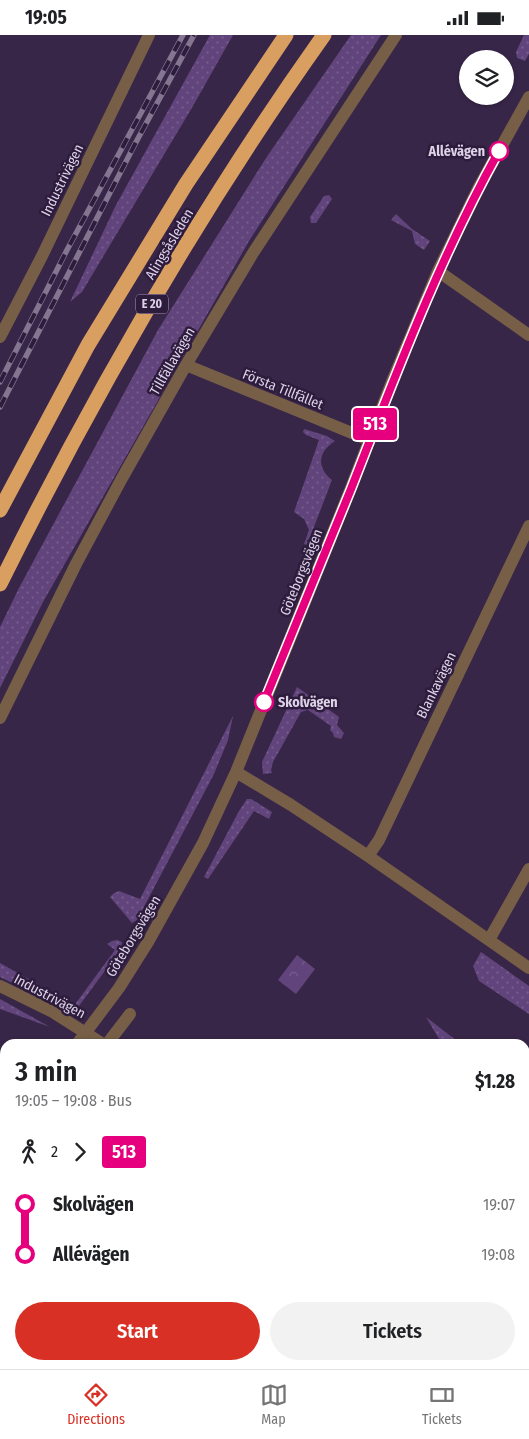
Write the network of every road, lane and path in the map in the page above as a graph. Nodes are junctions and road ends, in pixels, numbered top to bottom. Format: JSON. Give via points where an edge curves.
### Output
{"nodes":[{"id":1,"x":149,"y":35,"type":"edge"},
{"id":2,"x":286,"y":35,"type":"edge"},
{"id":3,"x":324,"y":35,"type":"edge"},
{"id":4,"x":396,"y":35,"type":"edge"},
{"id":5,"x":529,"y":97,"type":"edge"},
{"id":6,"x":438,"y":271,"type":"junction"},
{"id":7,"x":529,"y":335,"type":"edge"},
{"id":8,"x":0,"y":337,"type":"edge"},
{"id":9,"x":186,"y":365,"type":"junction"},
{"id":10,"x":369,"y":439,"type":"junction"},
{"id":11,"x":0,"y":510,"type":"edge"},
{"id":12,"x":529,"y":527,"type":"edge"},
{"id":13,"x":0,"y":584,"type":"edge"},
{"id":14,"x":0,"y":718,"type":"edge"},
{"id":15,"x":236,"y":773,"type":"junction"},
{"id":16,"x":368,"y":856,"type":"junction"},
{"id":17,"x":529,"y":869,"type":"edge"},
{"id":18,"x":489,"y":940,"type":"junction"},
{"id":19,"x":529,"y":968,"type":"edge"},
{"id":20,"x":0,"y":986,"type":"edge"},
{"id":21,"x":130,"y":1014,"type":"dead end"},
{"id":22,"x":86,"y":1032,"type":"junction"},
{"id":23,"x":81,"y":1039,"type":"edge"},
{"id":24,"x":97,"y":1039,"type":"edge"},
{"id":25,"x":109,"y":1039,"type":"edge"}],
"edges":[{"from":1,"to":8,"type":"street","name":"Industrivägen"},
{"from":2,"to":11,"type":"highway","number":"E 20","via":[[186,184],[88,345]]},
{"from":3,"to":13,"type":"highway","name":"Alingsåsleden","number":"E 20","via":[[206,214],[107,379]]},
{"from":4,"to":9,"type":"street","name":"Tillfällavägen","via":[[253,253]]},
{"from":5,"to":6,"type":"street","name":"Göteborgsvägen","via":[[479,187]]},
{"from":6,"to":7,"type":"street"},
{"from":6,"to":10,"type":"street","name":"Göteborgsvägen"},
{"from":9,"to":10,"type":"street","name":"Första Tillfället"},
{"from":9,"to":14,"type":"street","name":"Tillfällavägen","via":[[76,564]]},
{"from":10,"to":15,"type":"street","name":"Göteborgsvägen"},
{"from":12,"to":16,"type":"street","name":"Blankavägen"},
{"from":15,"to":16,"type":"street"},
{"from":15,"to":22,"type":"street","name":"Göteborgsvägen","via":[[203,843],[148,943]]},
{"from":16,"to":18,"type":"street"},
{"from":17,"to":18,"type":"street"},
{"from":18,"to":19,"type":"street"},
{"from":20,"to":22,"type":"street","name":"Industrivägen"},
{"from":21,"to":25,"type":"street"},
{"from":22,"to":23,"type":"street","name":"Göteborgsvägen"},
{"from":22,"to":24,"type":"street","name":"Industrivägen"}]}
